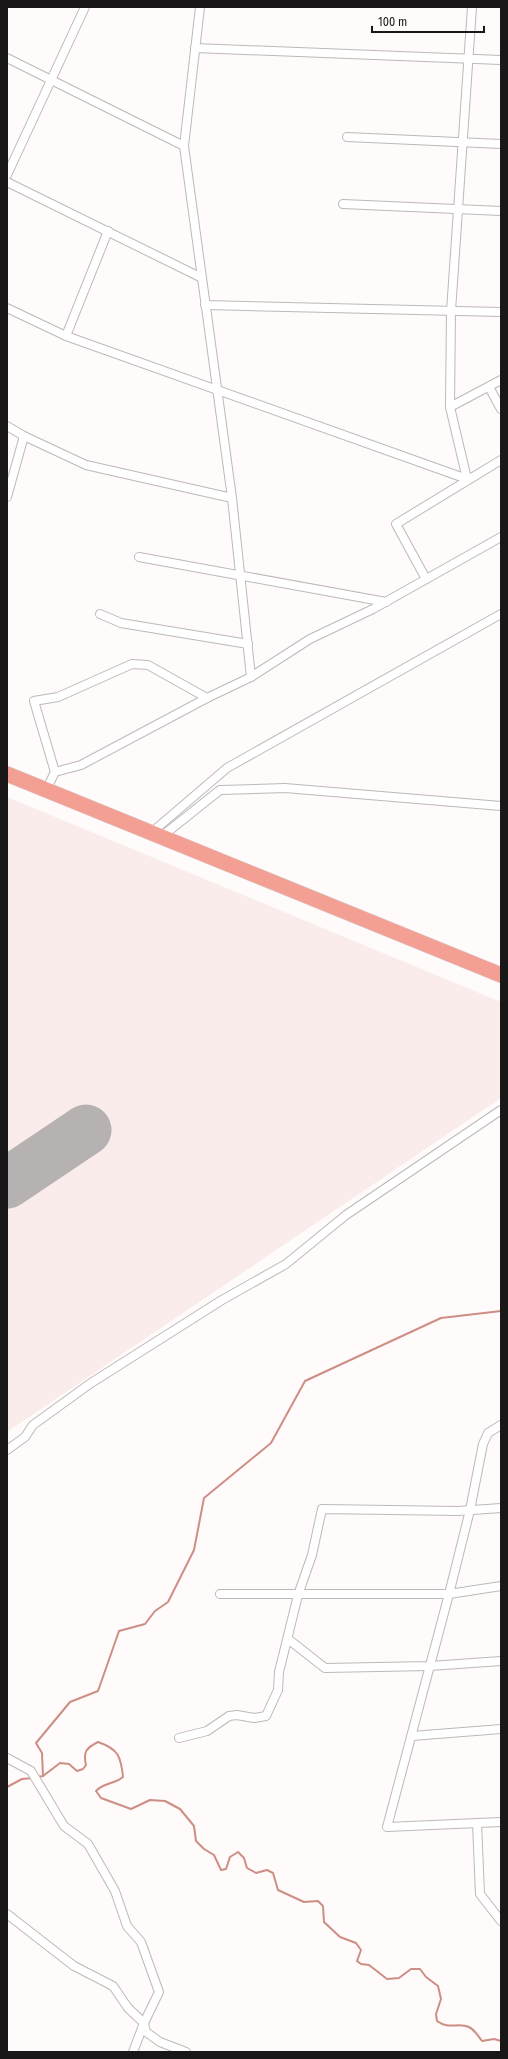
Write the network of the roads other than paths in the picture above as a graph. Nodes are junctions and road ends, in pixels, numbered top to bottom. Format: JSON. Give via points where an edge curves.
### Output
{"nodes":[{"id":1,"x":85,"y":7,"type":"edge"},
{"id":2,"x":200,"y":7,"type":"edge"},
{"id":3,"x":472,"y":7,"type":"edge"},
{"id":4,"x":195,"y":48,"type":"junction"},
{"id":5,"x":7,"y":58,"type":"edge"},
{"id":6,"x":469,"y":59,"type":"junction"},
{"id":7,"x":501,"y":60,"type":"edge"},
{"id":8,"x":51,"y":80,"type":"junction"},
{"id":9,"x":347,"y":137,"type":"dead end"},
{"id":10,"x":463,"y":142,"type":"junction"},
{"id":11,"x":501,"y":144,"type":"edge"},
{"id":12,"x":184,"y":146,"type":"junction"},
{"id":13,"x":7,"y":175,"type":"edge"},
{"id":14,"x":7,"y":182,"type":"edge"},
{"id":15,"x":343,"y":204,"type":"dead end"},
{"id":16,"x":458,"y":210,"type":"junction"},
{"id":17,"x":501,"y":211,"type":"edge"},
{"id":18,"x":108,"y":231,"type":"junction"},
{"id":19,"x":202,"y":278,"type":"junction"},
{"id":20,"x":205,"y":305,"type":"junction"},
{"id":21,"x":7,"y":308,"type":"edge"},
{"id":22,"x":451,"y":311,"type":"junction"},
{"id":23,"x":501,"y":312,"type":"edge"},
{"id":24,"x":66,"y":336,"type":"junction"},
{"id":25,"x":501,"y":380,"type":"edge"},
{"id":26,"x":489,"y":387,"type":"junction"},
{"id":27,"x":217,"y":391,"type":"junction"},
{"id":28,"x":450,"y":407,"type":"junction"},
{"id":29,"x":501,"y":409,"type":"edge"},
{"id":30,"x":7,"y":426,"type":"edge"},
{"id":31,"x":24,"y":436,"type":"junction"},
{"id":32,"x":501,"y":460,"type":"edge"},
{"id":33,"x":467,"y":479,"type":"junction"},
{"id":34,"x":7,"y":497,"type":"edge"},
{"id":35,"x":232,"y":498,"type":"junction"},
{"id":36,"x":501,"y":537,"type":"edge"},
{"id":37,"x":139,"y":557,"type":"dead end"},
{"id":38,"x":241,"y":576,"type":"junction"},
{"id":39,"x":426,"y":580,"type":"junction"},
{"id":40,"x":386,"y":602,"type":"junction"},
{"id":41,"x":100,"y":614,"type":"dead end"},
{"id":42,"x":501,"y":614,"type":"edge"},
{"id":43,"x":248,"y":644,"type":"junction"},
{"id":44,"x":251,"y":677,"type":"junction"},
{"id":45,"x":207,"y":698,"type":"junction"},
{"id":46,"x":55,"y":772,"type":"junction"},
{"id":47,"x":7,"y":774,"type":"edge"},
{"id":48,"x":46,"y":790,"type":"junction"},
{"id":49,"x":501,"y":806,"type":"edge"},
{"id":50,"x":156,"y":835,"type":"junction"},
{"id":51,"x":501,"y":975,"type":"edge"},
{"id":52,"x":501,"y":1110,"type":"edge"},
{"id":53,"x":501,"y":1426,"type":"edge"},
{"id":54,"x":7,"y":1450,"type":"edge"},
{"id":55,"x":501,"y":1508,"type":"edge"},
{"id":56,"x":470,"y":1510,"type":"junction"},
{"id":57,"x":501,"y":1586,"type":"edge"},
{"id":58,"x":220,"y":1594,"type":"dead end"},
{"id":59,"x":449,"y":1594,"type":"junction"},
{"id":60,"x":298,"y":1595,"type":"junction"},
{"id":61,"x":288,"y":1639,"type":"junction"},
{"id":62,"x":501,"y":1661,"type":"edge"},
{"id":63,"x":430,"y":1666,"type":"junction"},
{"id":64,"x":501,"y":1729,"type":"edge"},
{"id":65,"x":412,"y":1736,"type":"junction"},
{"id":66,"x":179,"y":1738,"type":"dead end"},
{"id":67,"x":7,"y":1758,"type":"edge"},
{"id":68,"x":501,"y":1822,"type":"edge"},
{"id":69,"x":477,"y":1823,"type":"junction"},
{"id":70,"x":7,"y":1914,"type":"edge"},
{"id":71,"x":501,"y":1921,"type":"edge"},
{"id":72,"x":144,"y":2023,"type":"junction"},
{"id":73,"x":133,"y":2052,"type":"edge"},
{"id":74,"x":186,"y":2052,"type":"edge"}],
"edges":[{"from":1,"to":8,"type":"street"},
{"from":2,"to":4,"type":"street"},
{"from":3,"to":6,"type":"street"},
{"from":4,"to":6,"type":"street"},
{"from":4,"to":12,"type":"street"},
{"from":5,"to":8,"type":"street"},
{"from":6,"to":7,"type":"street"},
{"from":6,"to":10,"type":"street"},
{"from":8,"to":12,"type":"street"},
{"from":8,"to":13,"type":"street"},
{"from":9,"to":10,"type":"street"},
{"from":10,"to":11,"type":"street"},
{"from":10,"to":16,"type":"street"},
{"from":12,"to":19,"type":"street"},
{"from":14,"to":18,"type":"street"},
{"from":15,"to":16,"type":"street"},
{"from":16,"to":17,"type":"street"},
{"from":16,"to":22,"type":"street"},
{"from":18,"to":19,"type":"street"},
{"from":18,"to":24,"type":"street"},
{"from":19,"to":20,"type":"street"},
{"from":20,"to":22,"type":"street"},
{"from":20,"to":27,"type":"street"},
{"from":21,"to":24,"type":"street"},
{"from":22,"to":23,"type":"street"},
{"from":22,"to":28,"type":"street"},
{"from":24,"to":27,"type":"street"},
{"from":25,"to":26,"type":"street"},
{"from":26,"to":28,"type":"street"},
{"from":26,"to":29,"type":"street"},
{"from":27,"to":33,"type":"street"},
{"from":27,"to":35,"type":"street"},
{"from":28,"to":33,"type":"street"},
{"from":30,"to":31,"type":"street"},
{"from":31,"to":34,"type":"street"},
{"from":31,"to":35,"type":"street","via":[[86,465]]},
{"from":32,"to":33,"type":"street"},
{"from":33,"to":39,"type":"street","via":[[396,524]]},
{"from":35,"to":38,"type":"street"},
{"from":36,"to":39,"type":"street"},
{"from":37,"to":38,"type":"street"},
{"from":38,"to":40,"type":"street"},
{"from":38,"to":43,"type":"street"},
{"from":39,"to":40,"type":"street"},
{"from":40,"to":44,"type":"street","via":[[310,639]]},
{"from":41,"to":43,"type":"street","via":[[121,623]]},
{"from":42,"to":50,"type":"street","via":[[227,768]]},
{"from":43,"to":44,"type":"street"},
{"from":44,"to":45,"type":"street"},
{"from":45,"to":46,"type":"street","via":[[81,765]]},
{"from":45,"to":46,"type":"street","via":[[148,665],[132,664],[58,697],[34,701]]},
{"from":46,"to":48,"type":"street"},
{"from":47,"to":48,"type":"highway"},
{"from":48,"to":50,"type":"highway"},
{"from":49,"to":50,"type":"street","via":[[285,788],[220,790]]},
{"from":50,"to":51,"type":"highway"},
{"from":52,"to":54,"type":"street","via":[[346,1215],[286,1264],[222,1300],[91,1383],[33,1424],[25,1437]]},
{"from":53,"to":56,"type":"street","via":[[488,1432],[483,1444]]},
{"from":55,"to":56,"type":"street"},
{"from":56,"to":59,"type":"street"},
{"from":56,"to":60,"type":"street","via":[[322,1509],[312,1554]]},
{"from":57,"to":59,"type":"street"},
{"from":58,"to":60,"type":"street"},
{"from":59,"to":60,"type":"street"},
{"from":59,"to":63,"type":"street"},
{"from":60,"to":61,"type":"street"},
{"from":61,"to":63,"type":"street","via":[[325,1668]]},
{"from":61,"to":66,"type":"street","via":[[279,1672],[278,1690],[266,1716],[228,1716],[207,1731]]},
{"from":62,"to":63,"type":"street"},
{"from":63,"to":65,"type":"street"},
{"from":64,"to":65,"type":"street"},
{"from":65,"to":69,"type":"street","via":[[387,1827]]},
{"from":67,"to":72,"type":"street","via":[[31,1771],[64,1826],[88,1844],[114,1890],[127,1926],[142,1945],[160,1992]]},
{"from":68,"to":69,"type":"street"},
{"from":69,"to":71,"type":"street","via":[[480,1894]]},
{"from":70,"to":72,"type":"street","via":[[74,1966],[113,1986],[128,2008]]},
{"from":72,"to":73,"type":"street"},
{"from":72,"to":74,"type":"street","via":[[146,2032],[160,2042]]}]}
